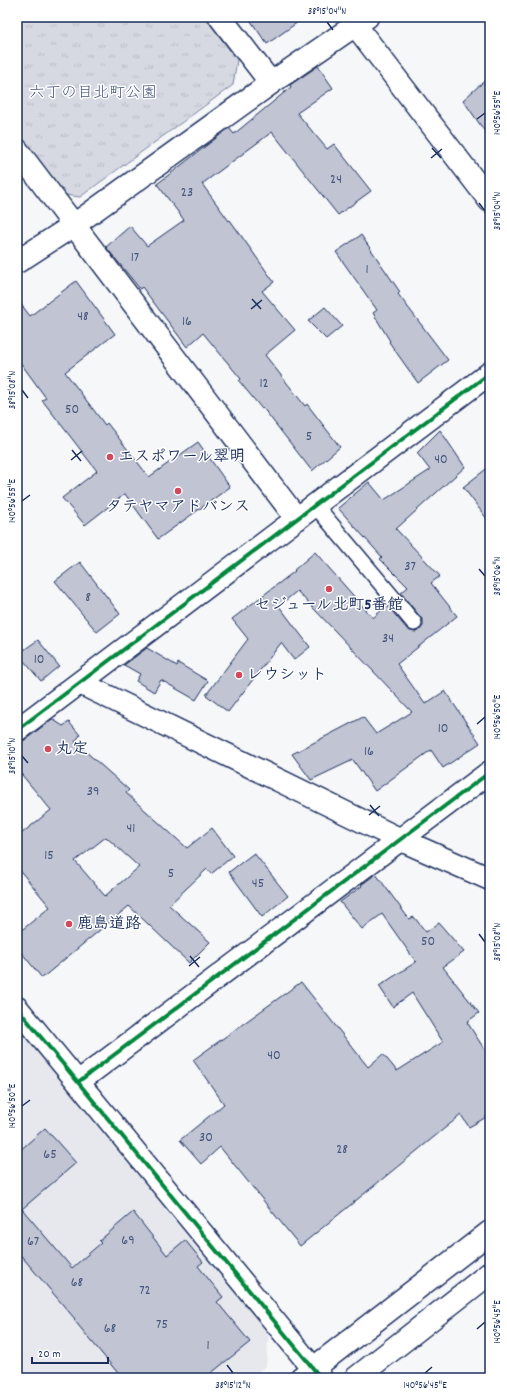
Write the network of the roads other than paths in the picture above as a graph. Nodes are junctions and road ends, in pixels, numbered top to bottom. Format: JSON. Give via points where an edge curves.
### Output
{"nodes":[{"id":1,"x":220,"y":17,"type":"edge"},
{"id":2,"x":362,"y":21,"type":"edge"},
{"id":3,"x":271,"y":83,"type":"junction"},
{"id":4,"x":17,"y":150,"type":"edge"},
{"id":5,"x":490,"y":201,"type":"edge"},
{"id":6,"x":74,"y":225,"type":"junction"},
{"id":7,"x":17,"y":262,"type":"edge"},
{"id":8,"x":490,"y":373,"type":"edge"},
{"id":9,"x":315,"y":505,"type":"junction"},
{"id":10,"x":297,"y":519,"type":"junction"},
{"id":11,"x":414,"y":623,"type":"dead end"},
{"id":12,"x":80,"y":683,"type":"junction"},
{"id":13,"x":17,"y":730,"type":"edge"},
{"id":14,"x":490,"y":772,"type":"edge"},
{"id":15,"x":401,"y":840,"type":"junction"},
{"id":16,"x":490,"y":879,"type":"edge"},
{"id":17,"x":17,"y":1008,"type":"edge"},
{"id":18,"x":78,"y":1082,"type":"junction"},
{"id":19,"x":490,"y":1232,"type":"edge"},
{"id":20,"x":490,"y":1273,"type":"edge"},
{"id":21,"x":312,"y":1375,"type":"edge"},
{"id":22,"x":356,"y":1378,"type":"edge"}],
"edges":[{"from":1,"to":3,"type":"street"},
{"from":2,"to":3,"type":"street"},
{"from":2,"to":5,"type":"street"},
{"from":3,"to":6,"type":"street"},
{"from":4,"to":6,"type":"street"},
{"from":6,"to":7,"type":"street"},
{"from":6,"to":10,"type":"street"},
{"from":8,"to":9,"type":"street"},
{"from":9,"to":10,"type":"street"},
{"from":9,"to":11,"type":"lane"},
{"from":10,"to":12,"type":"street"},
{"from":12,"to":13,"type":"street"},
{"from":12,"to":15,"type":"street"},
{"from":14,"to":15,"type":"street"},
{"from":15,"to":16,"type":"street"},
{"from":15,"to":18,"type":"street"},
{"from":17,"to":18,"type":"street"},
{"from":18,"to":21,"type":"street"},
{"from":19,"to":21,"type":"street"},
{"from":20,"to":22,"type":"street"}]}
